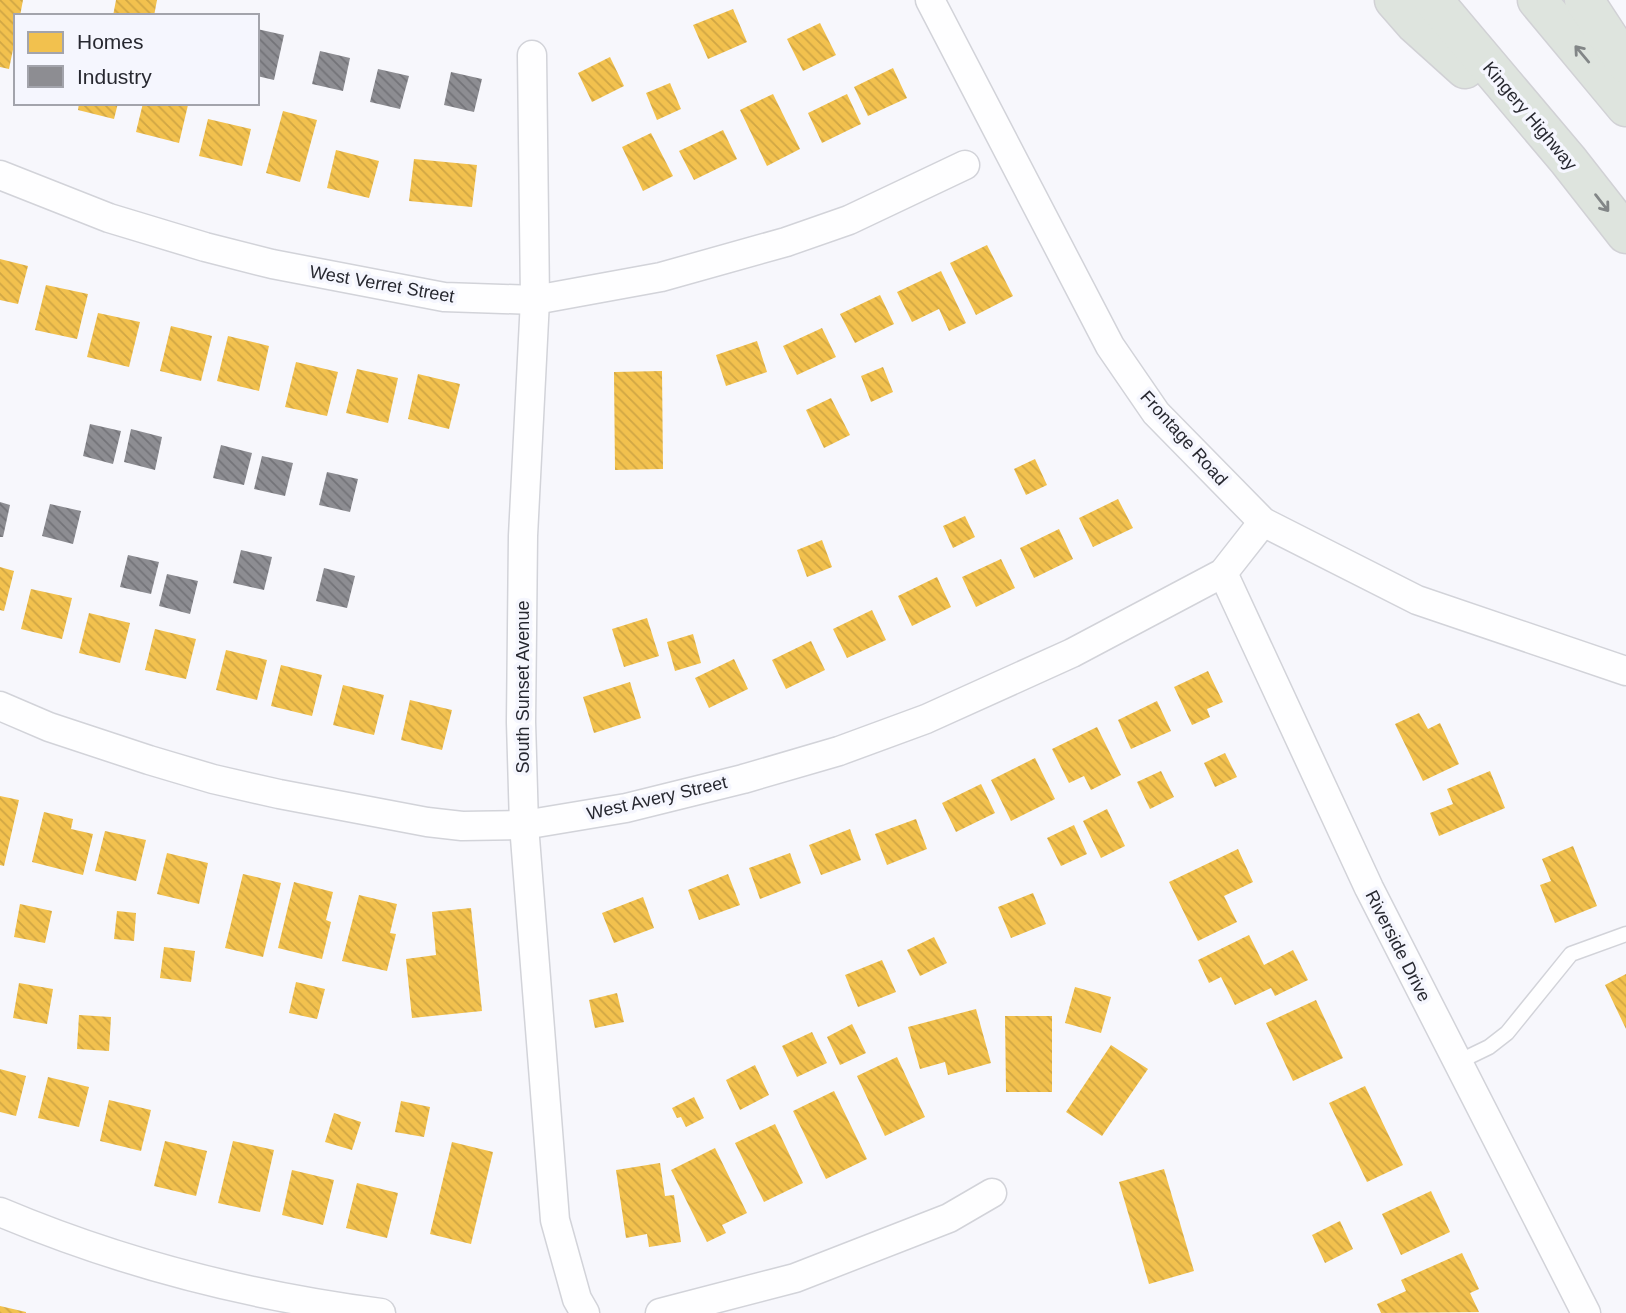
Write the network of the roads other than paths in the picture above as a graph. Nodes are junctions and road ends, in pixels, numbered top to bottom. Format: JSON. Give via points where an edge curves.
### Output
{"nodes":[{"id":1,"x":930,"y":0,"type":"edge"},
{"id":2,"x":1394,"y":0,"type":"edge"},
{"id":3,"x":1433,"y":0,"type":"edge"},
{"id":4,"x":1537,"y":0,"type":"edge"},
{"id":5,"x":1584,"y":0,"type":"edge"},
{"id":6,"x":532,"y":55,"type":"dead end"},
{"id":7,"x":1626,"y":64,"type":"edge"},
{"id":8,"x":1626,"y":107,"type":"edge"},
{"id":9,"x":1568,"y":160,"type":"junction"},
{"id":10,"x":965,"y":165,"type":"dead end"},
{"id":11,"x":0,"y":175,"type":"edge"},
{"id":12,"x":1626,"y":234,"type":"edge"},
{"id":13,"x":535,"y":300,"type":"junction"},
{"id":14,"x":1263,"y":522,"type":"junction"},
{"id":15,"x":1223,"y":573,"type":"junction"},
{"id":16,"x":1626,"y":671,"type":"edge"},
{"id":17,"x":0,"y":706,"type":"edge"},
{"id":18,"x":524,"y":825,"type":"junction"},
{"id":19,"x":1626,"y":934,"type":"edge"},
{"id":20,"x":1458,"y":1062,"type":"junction"},
{"id":21,"x":992,"y":1192,"type":"dead end"},
{"id":22,"x":0,"y":1212,"type":"edge"},
{"id":23,"x":381,"y":1313,"type":"edge"},
{"id":24,"x":585,"y":1313,"type":"edge"},
{"id":25,"x":660,"y":1313,"type":"edge"},
{"id":26,"x":1586,"y":1313,"type":"edge"}],
"edges":[{"from":1,"to":14,"type":"street","name":"Frontage Road","via":[[1110,346],[1156,413]]},
{"from":2,"to":9,"type":"highway"},
{"from":3,"to":9,"type":"highway","name":"Kingery Highway"},
{"from":8,"to":4,"type":"highway","one_way":true},
{"from":5,"to":7,"type":"highway"},
{"from":6,"to":13,"type":"street","name":"South Sunset Avenue"},
{"from":9,"to":12,"type":"highway","name":"Kingery Highway","one_way":true},
{"from":10,"to":13,"type":"street","name":"West Verret Street","via":[[849,220],[786,242],[662,277]]},
{"from":11,"to":13,"type":"street","name":"West Verret Street","via":[[108,218],[272,264],[444,297]]},
{"from":13,"to":18,"type":"street","name":"South Sunset Avenue","via":[[523,536]]},
{"from":14,"to":15,"type":"street","name":"West Avery Street"},
{"from":14,"to":16,"type":"street","name":"Frontage Road","via":[[1417,600]]},
{"from":15,"to":18,"type":"street","name":"West Avery Street","via":[[1019,678],[839,751],[626,808]]},
{"from":15,"to":20,"type":"street","name":"Riverside Drive","via":[[1368,888]]},
{"from":17,"to":18,"type":"street","name":"West Avery Street","via":[[149,760],[253,788],[428,822]]},
{"from":18,"to":24,"type":"street","name":"South Sunset Avenue","via":[[555,1220]]},
{"from":19,"to":20,"type":"lane","via":[[1571,954],[1507,1033]]},
{"from":20,"to":26,"type":"street","name":"Riverside Drive"},
{"from":21,"to":25,"type":"street","via":[[949,1218],[794,1279]]},
{"from":22,"to":23,"type":"street","via":[[57,1236],[225,1286]]}]}
